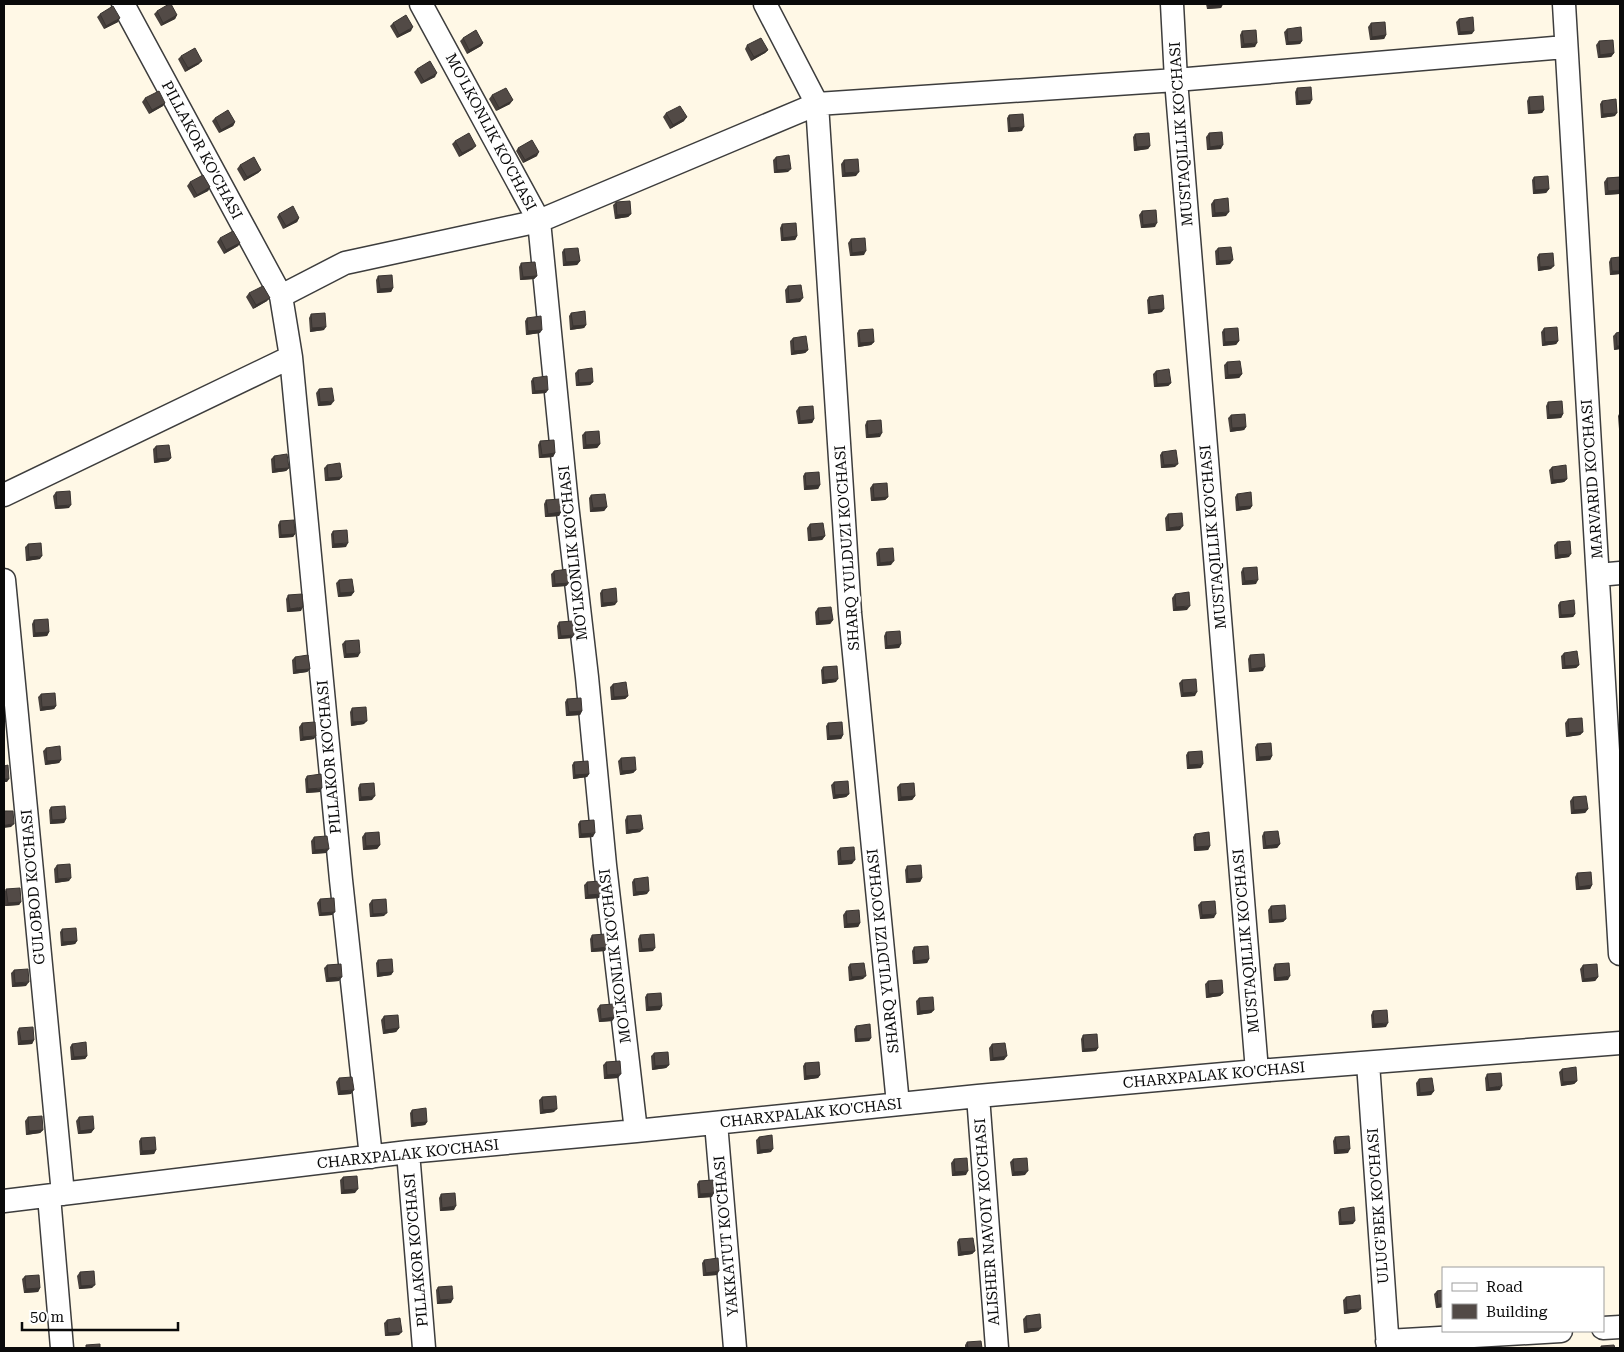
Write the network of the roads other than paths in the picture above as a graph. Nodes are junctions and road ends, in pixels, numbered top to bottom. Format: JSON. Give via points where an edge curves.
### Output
{"nodes":[{"id":1,"x":123,"y":4,"type":"edge"},
{"id":2,"x":421,"y":4,"type":"edge"},
{"id":3,"x":765,"y":4,"type":"edge"},
{"id":4,"x":1172,"y":4,"type":"edge"},
{"id":5,"x":1564,"y":4,"type":"edge"},
{"id":6,"x":1565,"y":47,"type":"junction"},
{"id":7,"x":1176,"y":80,"type":"junction"},
{"id":8,"x":817,"y":104,"type":"junction"},
{"id":9,"x":539,"y":221,"type":"junction"},
{"id":10,"x":281,"y":296,"type":"junction"},
{"id":11,"x":291,"y":357,"type":"junction"},
{"id":12,"x":4,"y":495,"type":"edge"},
{"id":13,"x":1620,"y":573,"type":"edge"},
{"id":14,"x":1598,"y":575,"type":"junction"},
{"id":15,"x":4,"y":580,"type":"edge"},
{"id":16,"x":1616,"y":803,"type":"edge"},
{"id":17,"x":1620,"y":954,"type":"edge"},
{"id":18,"x":1620,"y":1044,"type":"edge"},
{"id":19,"x":1368,"y":1063,"type":"junction"},
{"id":20,"x":1257,"y":1071,"type":"junction"},
{"id":21,"x":978,"y":1096,"type":"junction"},
{"id":22,"x":898,"y":1104,"type":"junction"},
{"id":23,"x":716,"y":1123,"type":"junction"},
{"id":24,"x":636,"y":1131,"type":"junction"},
{"id":25,"x":408,"y":1152,"type":"junction"},
{"id":26,"x":371,"y":1157,"type":"junction"},
{"id":27,"x":56,"y":1195,"type":"junction"},
{"id":28,"x":4,"y":1201,"type":"edge"},
{"id":29,"x":1620,"y":1327,"type":"edge"},
{"id":30,"x":1604,"y":1328,"type":"edge"},
{"id":31,"x":1550,"y":1332,"type":"edge"},
{"id":32,"x":1387,"y":1345,"type":"edge"},
{"id":33,"x":62,"y":1348,"type":"edge"},
{"id":34,"x":424,"y":1348,"type":"edge"},
{"id":35,"x":735,"y":1348,"type":"edge"},
{"id":36,"x":997,"y":1348,"type":"edge"}],
"edges":[{"from":1,"to":10,"type":"street","name":"PILLAKOR KO'CHASI"},
{"from":2,"to":9,"type":"street","name":"MO'LKONLIK KO'CHASI"},
{"from":3,"to":8,"type":"street","name":"SHARQ YULDUZI KO'CHASI"},
{"from":4,"to":7,"type":"street","name":"MUSTAQILLIK KO'CHASI"},
{"from":5,"to":6,"type":"street","name":"MARVARID KO'CHASI"},
{"from":6,"to":7,"type":"street"},
{"from":6,"to":14,"type":"street","name":"MARVARID KO'CHASI"},
{"from":7,"to":8,"type":"street"},
{"from":7,"to":20,"type":"street","name":"MUSTAQILLIK KO'CHASI"},
{"from":8,"to":9,"type":"street"},
{"from":8,"to":22,"type":"street","name":"SHARQ YULDUZI KO'CHASI","via":[[850,613]]},
{"from":9,"to":10,"type":"street","via":[[345,263]]},
{"from":9,"to":24,"type":"street","name":"MO'LKONLIK KO'CHASI","via":[[604,865]]},
{"from":10,"to":11,"type":"street","name":"PILLAKOR KO'CHASI"},
{"from":11,"to":12,"type":"street"},
{"from":11,"to":26,"type":"street","name":"PILLAKOR KO'CHASI"},
{"from":13,"to":14,"type":"street"},
{"from":14,"to":16,"type":"street","name":"MARVARID KO'CHASI"},
{"from":15,"to":27,"type":"street","name":"GULOBOD KO'CHASI"},
{"from":16,"to":17,"type":"street","name":"MARVARID KO'CHASI"},
{"from":18,"to":19,"type":"street","name":"CHARXPALAK KO'CHASI"},
{"from":19,"to":20,"type":"street","name":"CHARXPALAK KO'CHASI"},
{"from":19,"to":32,"type":"street","name":"ULUG'BEK KO'CHASI"},
{"from":20,"to":21,"type":"street","name":"CHARXPALAK KO'CHASI"},
{"from":21,"to":22,"type":"street","name":"CHARXPALAK KO'CHASI"},
{"from":21,"to":36,"type":"street","name":"ALISHER NAVOIY KO'CHASI"},
{"from":22,"to":23,"type":"street","name":"CHARXPALAK KO'CHASI"},
{"from":23,"to":24,"type":"street","name":"CHARXPALAK KO'CHASI"},
{"from":23,"to":35,"type":"street","name":"YAKKATUT KO'CHASI"},
{"from":24,"to":25,"type":"street","name":"CHARXPALAK KO'CHASI"},
{"from":25,"to":26,"type":"street","name":"CHARXPALAK KO'CHASI"},
{"from":25,"to":34,"type":"street","name":"PILLAKOR KO'CHASI"},
{"from":26,"to":27,"type":"street","name":"CHARXPALAK KO'CHASI"},
{"from":27,"to":28,"type":"street","name":"CHARXPALAK KO'CHASI"},
{"from":27,"to":33,"type":"street","name":"GULOBOD KO'CHASI"},
{"from":29,"to":30,"type":"street"},
{"from":31,"to":32,"type":"street"}]}
